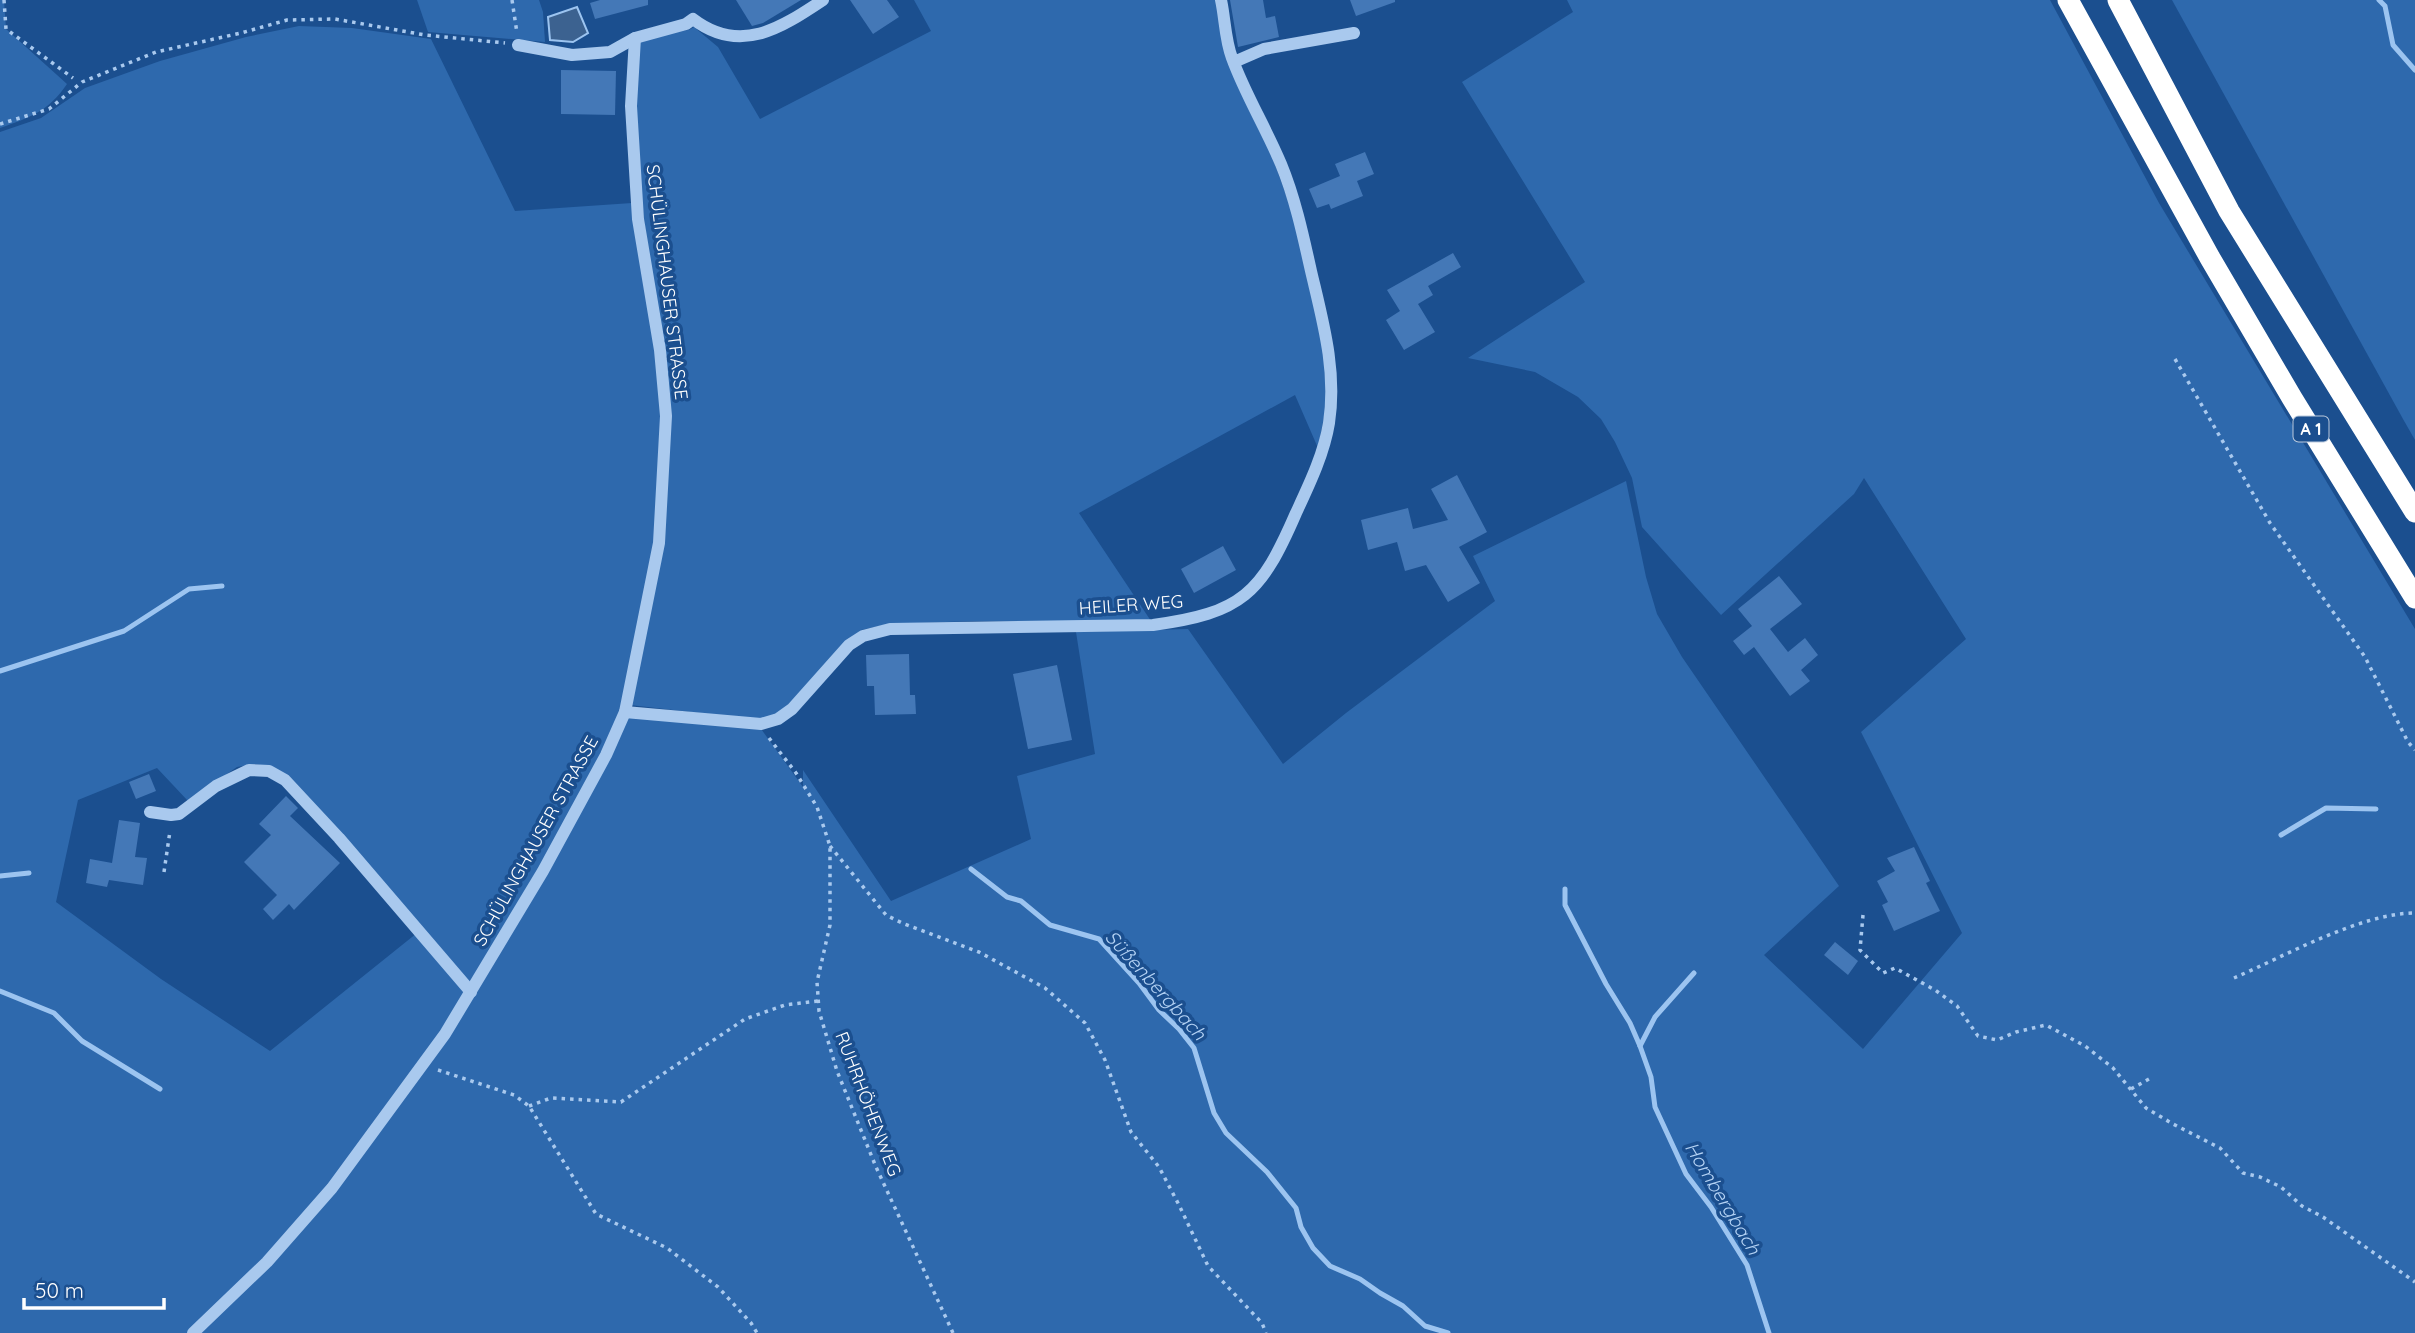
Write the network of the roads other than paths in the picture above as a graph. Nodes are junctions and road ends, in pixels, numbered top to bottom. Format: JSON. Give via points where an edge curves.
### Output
{"nodes":[{"id":1,"x":823,"y":0,"type":"edge"},
{"id":2,"x":1221,"y":0,"type":"edge"},
{"id":3,"x":2068,"y":0,"type":"edge"},
{"id":4,"x":2118,"y":0,"type":"edge"},
{"id":5,"x":1354,"y":33,"type":"dead end"},
{"id":6,"x":635,"y":38,"type":"junction"},
{"id":7,"x":518,"y":45,"type":"road end"},
{"id":8,"x":1234,"y":62,"type":"junction"},
{"id":9,"x":2415,"y":512,"type":"edge"},
{"id":10,"x":2415,"y":598,"type":"edge"},
{"id":11,"x":625,"y":712,"type":"junction"},
{"id":12,"x":150,"y":812,"type":"dead end"},
{"id":13,"x":471,"y":992,"type":"junction"},
{"id":14,"x":193,"y":1333,"type":"edge"}],
"edges":[{"from":1,"to":6,"type":"street","via":[[783,26],[748,37],[722,34],[693,19]]},
{"from":2,"to":8,"type":"street","name":"HEILER WEG"},
{"from":3,"to":10,"type":"highway","number":"A 1","via":[[2291,398]]},
{"from":4,"to":9,"type":"highway","number":"A 1","via":[[2229,211]]},
{"from":5,"to":8,"type":"street","via":[[1264,48]]},
{"from":6,"to":7,"type":"street","via":[[610,52],[572,55]]},
{"from":6,"to":11,"type":"street","name":"SCHÜLINGHAUSER STRASSE","via":[[631,106],[638,219],[666,416],[659,543]]},
{"from":8,"to":11,"type":"street","name":"HEILER WEG","via":[[1282,166],[1299,219],[1332,373],[1329,425],[1320,457],[1275,561],[1255,588],[1226,608],[1153,625],[890,629],[863,636],[849,645],[792,709],[761,724]]},
{"from":11,"to":13,"type":"street","name":"SCHÜLINGHAUSER STRASSE","via":[[544,871]]},
{"from":12,"to":13,"type":"street","via":[[170,815],[187,810],[216,786],[249,770],[268,771],[285,780]]},
{"from":13,"to":14,"type":"street","name":"SCHÜLINGHAUSER STRASSE","via":[[332,1188],[267,1262]]}]}
